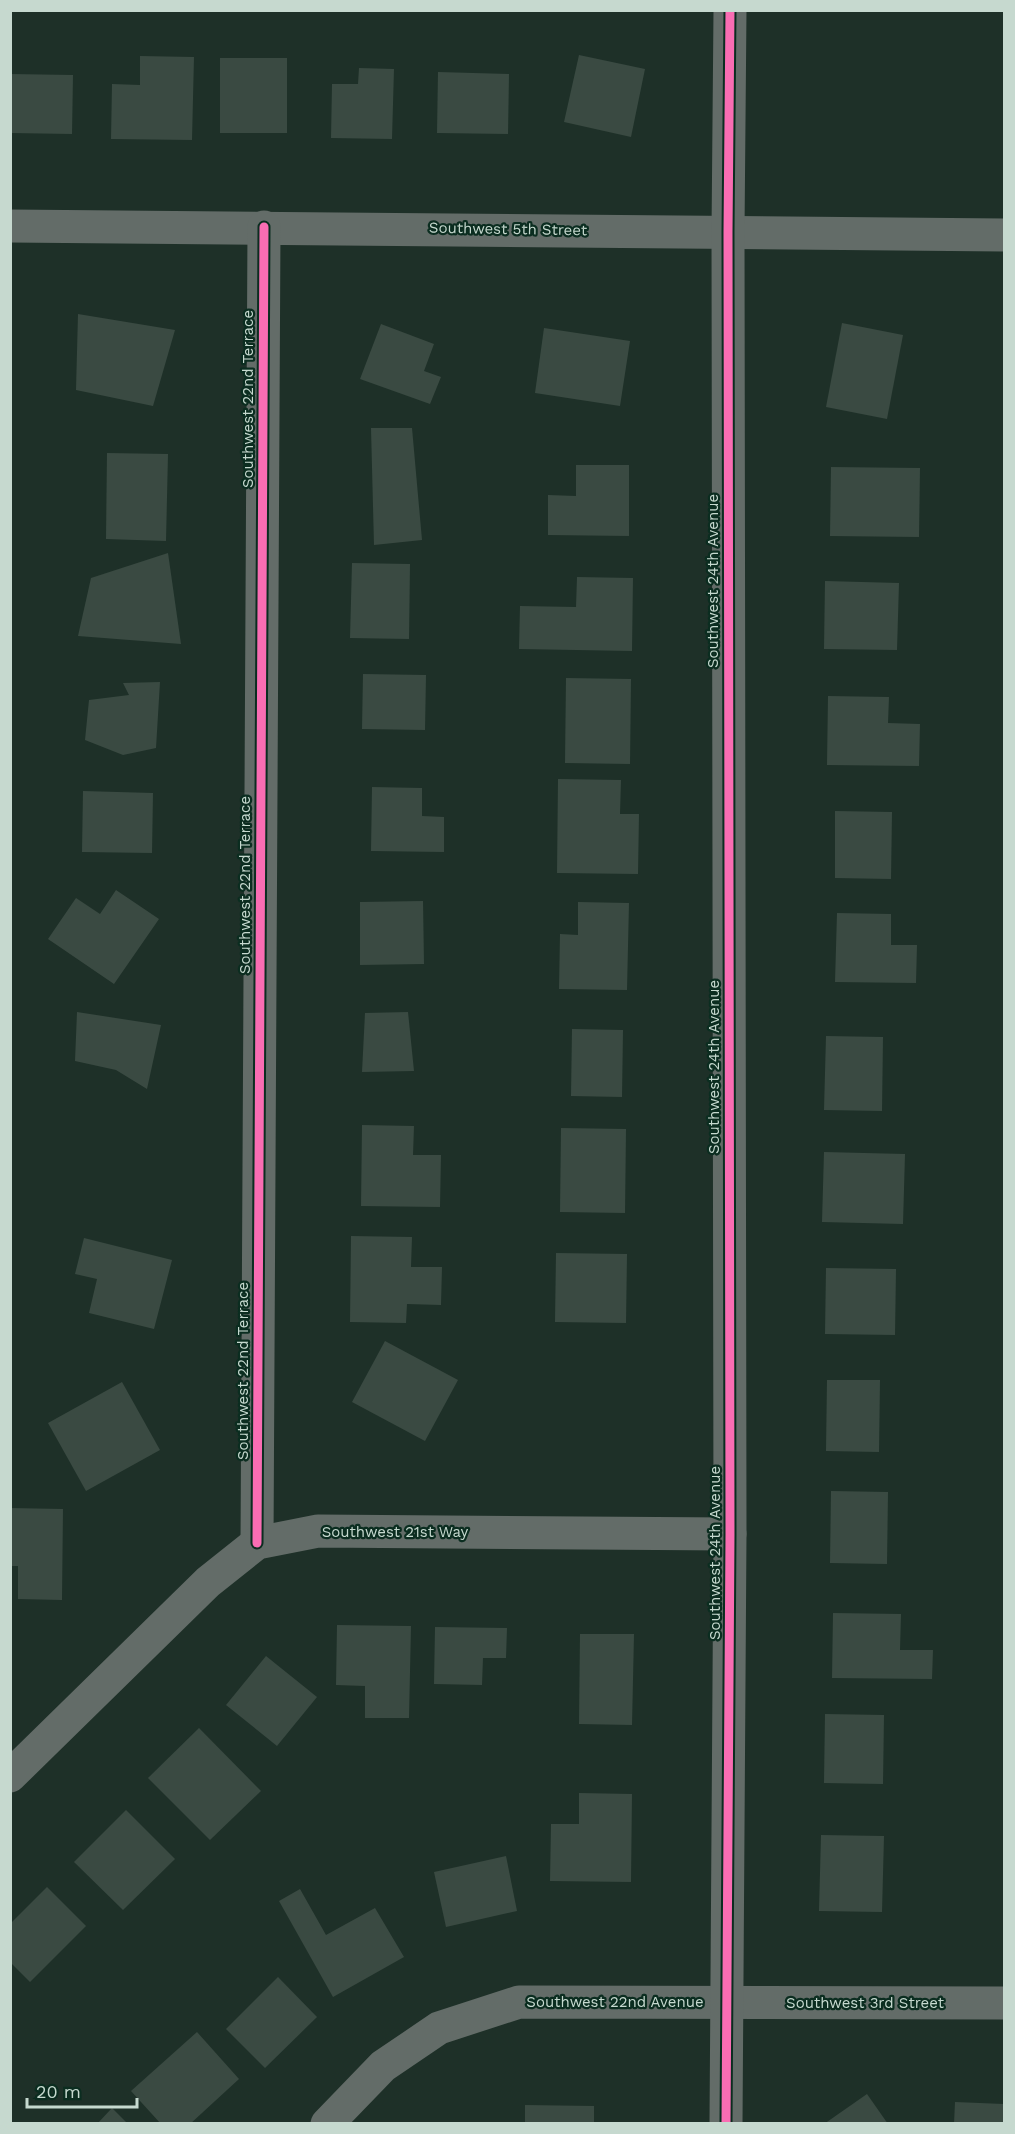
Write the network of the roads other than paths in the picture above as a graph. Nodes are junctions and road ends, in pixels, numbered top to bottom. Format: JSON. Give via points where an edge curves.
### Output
{"nodes":[{"id":1,"x":730,"y":10,"type":"edge"},
{"id":2,"x":10,"y":226,"type":"edge"},
{"id":3,"x":264,"y":227,"type":"junction"},
{"id":4,"x":728,"y":232,"type":"junction"},
{"id":5,"x":1005,"y":235,"type":"edge"},
{"id":6,"x":730,"y":1534,"type":"junction"},
{"id":7,"x":257,"y":1543,"type":"junction"},
{"id":8,"x":12,"y":1772,"type":"edge"},
{"id":9,"x":726,"y":2002,"type":"junction"},
{"id":10,"x":1005,"y":2003,"type":"edge"},
{"id":11,"x":327,"y":2124,"type":"edge"},
{"id":12,"x":726,"y":2124,"type":"edge"}],
"edges":[{"from":1,"to":4,"type":"street","name":"Southwest 24th Avenue"},
{"from":2,"to":3,"type":"street","name":"Southwest 5th Street"},
{"from":3,"to":4,"type":"street","name":"Southwest 5th Street"},
{"from":3,"to":7,"type":"street","name":"Southwest 22nd Terrace"},
{"from":4,"to":5,"type":"street","name":"Southwest 5th Street"},
{"from":4,"to":6,"type":"street","name":"Southwest 24th Avenue"},
{"from":6,"to":7,"type":"street","name":"Southwest 21st Way","via":[[318,1531]]},
{"from":6,"to":9,"type":"street","name":"Southwest 24th Avenue"},
{"from":7,"to":8,"type":"street","name":"Southwest 21st Way","via":[[208,1582]]},
{"from":9,"to":10,"type":"street","name":"Southwest 3rd Street"},
{"from":9,"to":11,"type":"street","name":"Southwest 22nd Avenue","via":[[519,2002],[439,2028],[383,2066]]},
{"from":9,"to":12,"type":"street","name":"Southwest 24th Avenue"}]}
